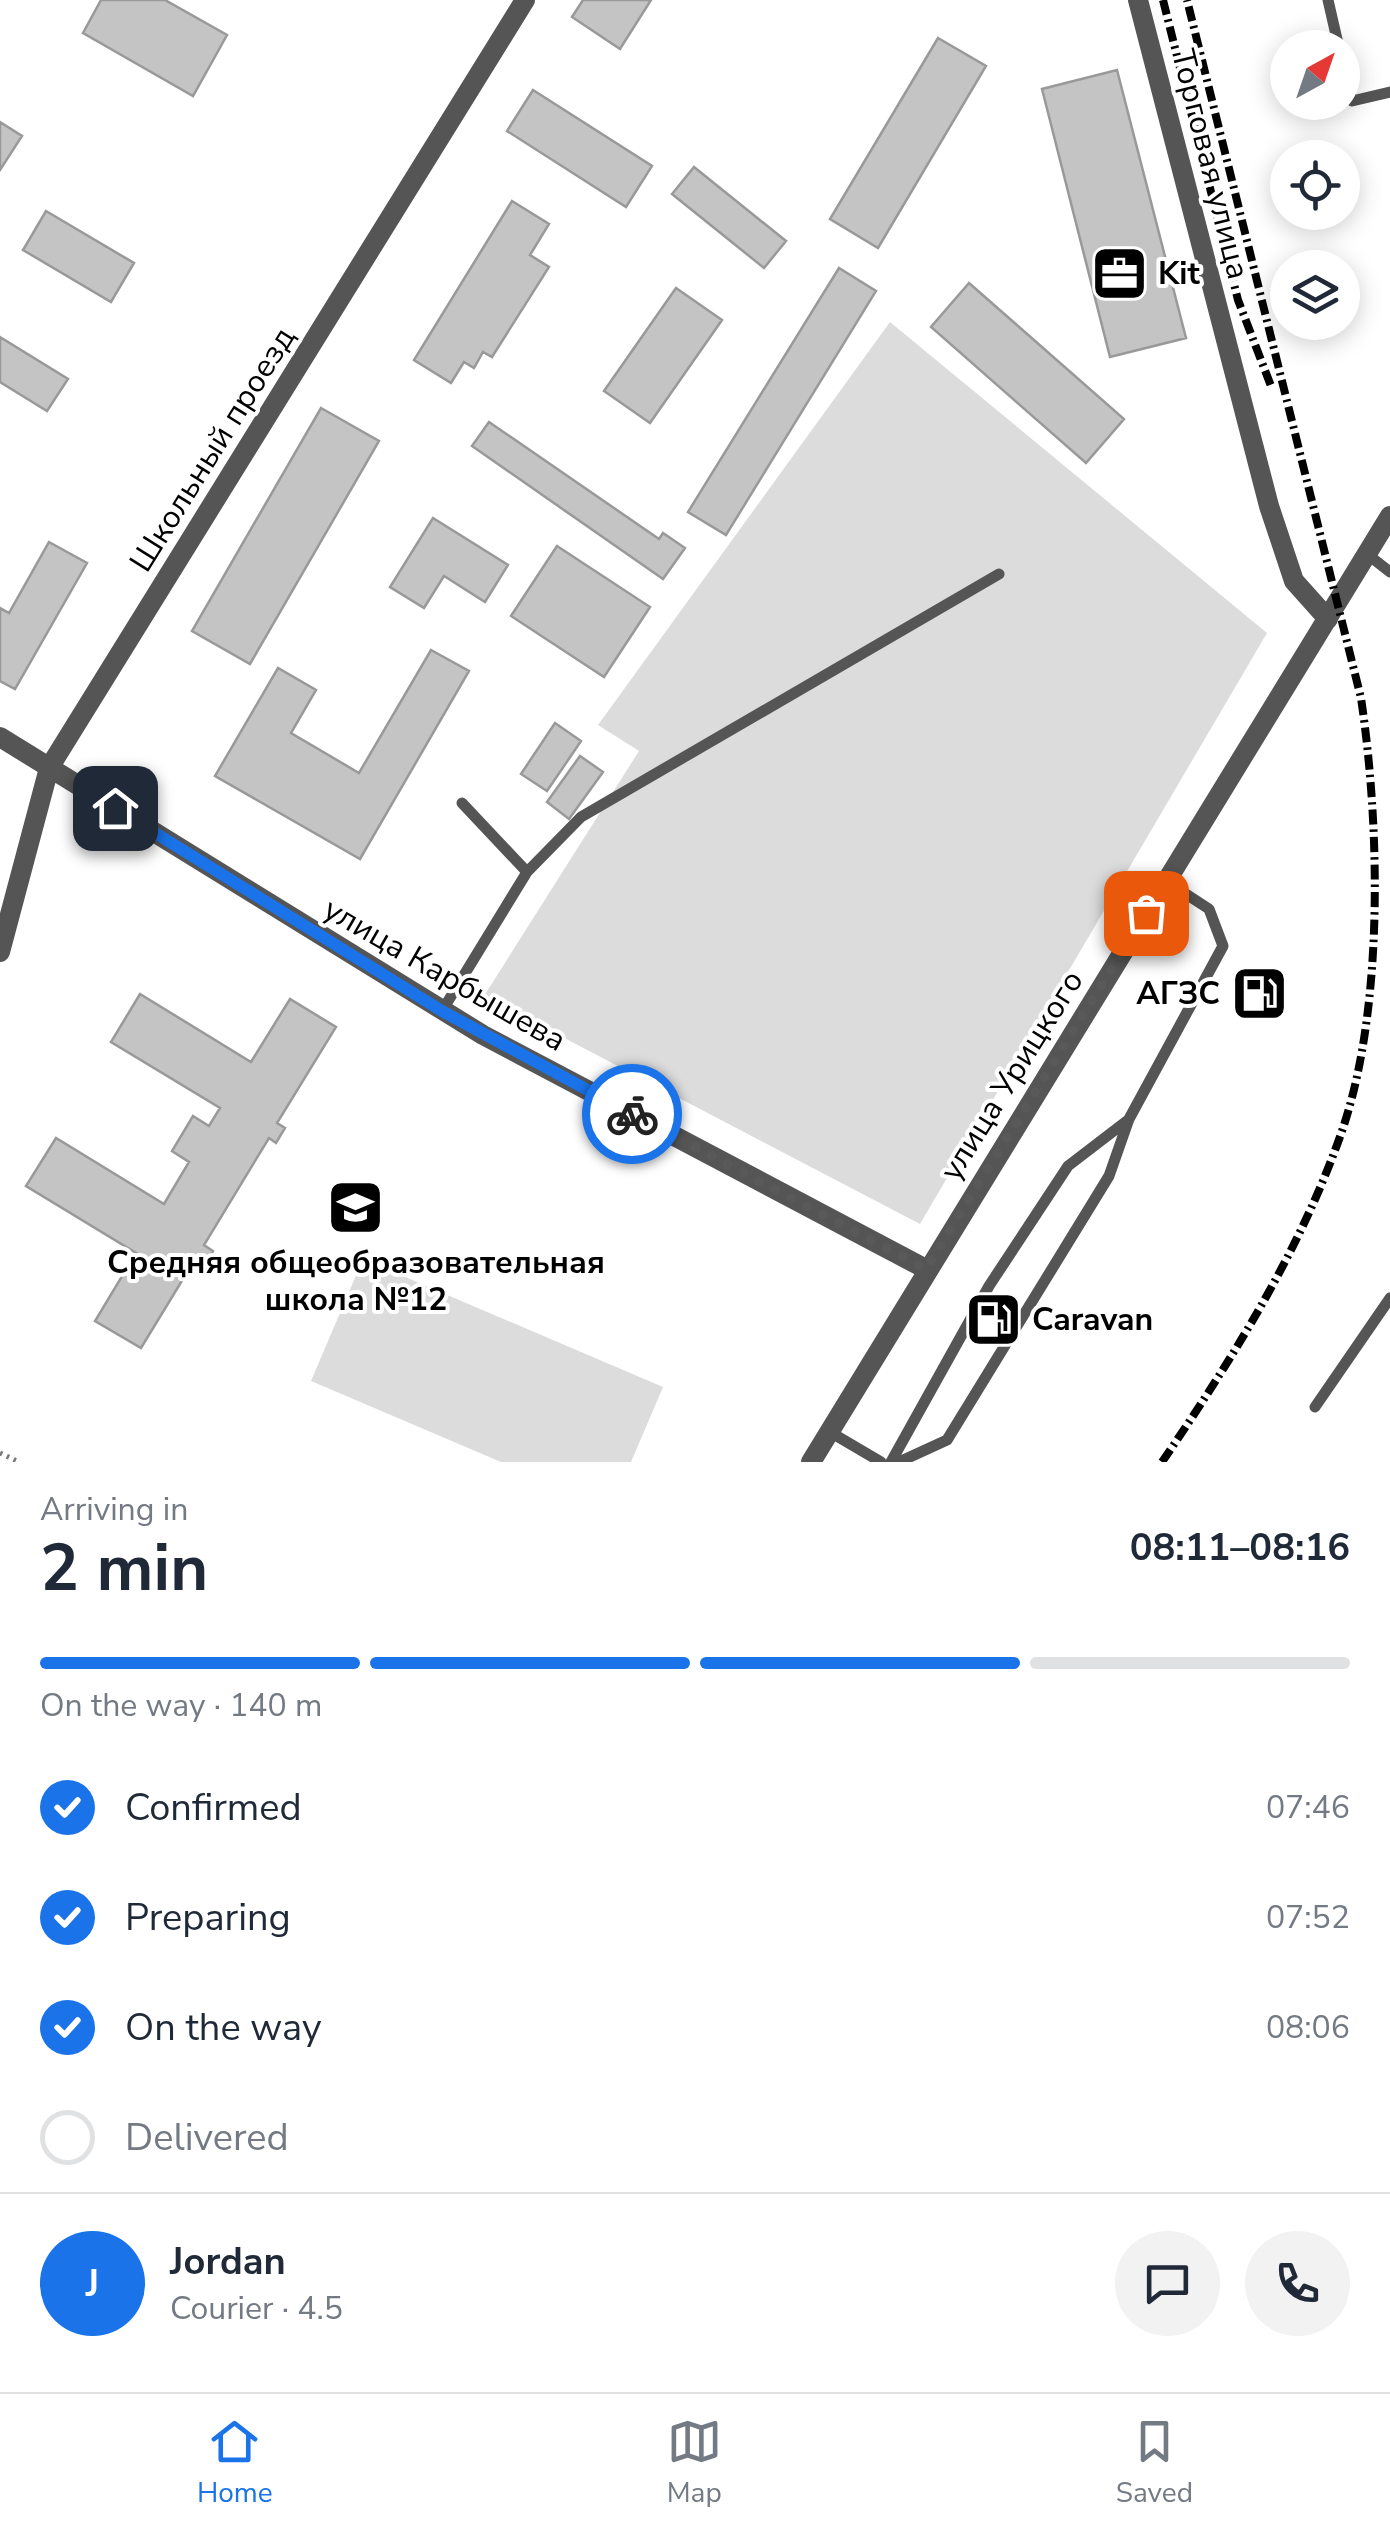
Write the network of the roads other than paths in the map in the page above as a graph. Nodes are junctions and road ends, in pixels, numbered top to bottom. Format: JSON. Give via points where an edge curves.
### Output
{"nodes":[{"id":1,"x":525,"y":0,"type":"edge"},
{"id":2,"x":1138,"y":0,"type":"edge"},
{"id":3,"x":1328,"y":0,"type":"edge"},
{"id":4,"x":1335,"y":30,"type":"edge"},
{"id":5,"x":1390,"y":92,"type":"edge"},
{"id":6,"x":1360,"y":99,"type":"edge"},
{"id":7,"x":1390,"y":516,"type":"edge"},
{"id":8,"x":1367,"y":554,"type":"junction"},
{"id":9,"x":1390,"y":572,"type":"edge"},
{"id":10,"x":999,"y":574,"type":"dead end"},
{"id":11,"x":1328,"y":619,"type":"junction"},
{"id":12,"x":0,"y":737,"type":"edge"},
{"id":13,"x":49,"y":768,"type":"junction"},
{"id":14,"x":462,"y":803,"type":"dead end"},
{"id":15,"x":527,"y":872,"type":"junction"},
{"id":16,"x":1166,"y":881,"type":"junction"},
{"id":17,"x":0,"y":952,"type":"edge"},
{"id":18,"x":442,"y":1011,"type":"junction"},
{"id":19,"x":1129,"y":1119,"type":"junction"},
{"id":20,"x":926,"y":1269,"type":"junction"},
{"id":21,"x":1390,"y":1298,"type":"edge"},
{"id":22,"x":1315,"y":1407,"type":"dead end"},
{"id":23,"x":830,"y":1432,"type":"junction"},
{"id":24,"x":811,"y":1462,"type":"edge"},
{"id":25,"x":880,"y":1462,"type":"edge"},
{"id":26,"x":891,"y":1462,"type":"edge"},
{"id":27,"x":899,"y":1462,"type":"edge"}],
"edges":[{"from":1,"to":13,"type":"street","name":"Школьный проезд"},
{"from":2,"to":11,"type":"street","name":"Торговая улица","via":[[1269,506],[1294,581]]},
{"from":3,"to":4,"type":"lane"},
{"from":5,"to":6,"type":"lane"},
{"from":7,"to":8,"type":"street","name":"улица Урицкого"},
{"from":8,"to":9,"type":"lane"},
{"from":8,"to":11,"type":"street","name":"улица Урицкого"},
{"from":10,"to":15,"type":"lane","via":[[581,817]]},
{"from":11,"to":16,"type":"street","name":"улица Урицкого"},
{"from":12,"to":13,"type":"street","name":"улица Карбышева"},
{"from":13,"to":17,"type":"street","name":"Школьный проезд"},
{"from":13,"to":18,"type":"street","name":"улица Карбышева"},
{"from":14,"to":15,"type":"lane"},
{"from":15,"to":18,"type":"lane"},
{"from":16,"to":19,"type":"lane","via":[[1208,908],[1223,946]]},
{"from":16,"to":20,"type":"street","name":"улица Урицкого"},
{"from":18,"to":20,"type":"street","name":"улица Карбышева"},
{"from":19,"to":26,"type":"lane","via":[[1068,1166],[989,1286]]},
{"from":19,"to":27,"type":"lane","via":[[1110,1176],[948,1440]]},
{"from":20,"to":23,"type":"street","name":"улица Урицкого"},
{"from":21,"to":22,"type":"lane"},
{"from":23,"to":24,"type":"street","name":"улица Урицкого"},
{"from":23,"to":25,"type":"lane"}]}
